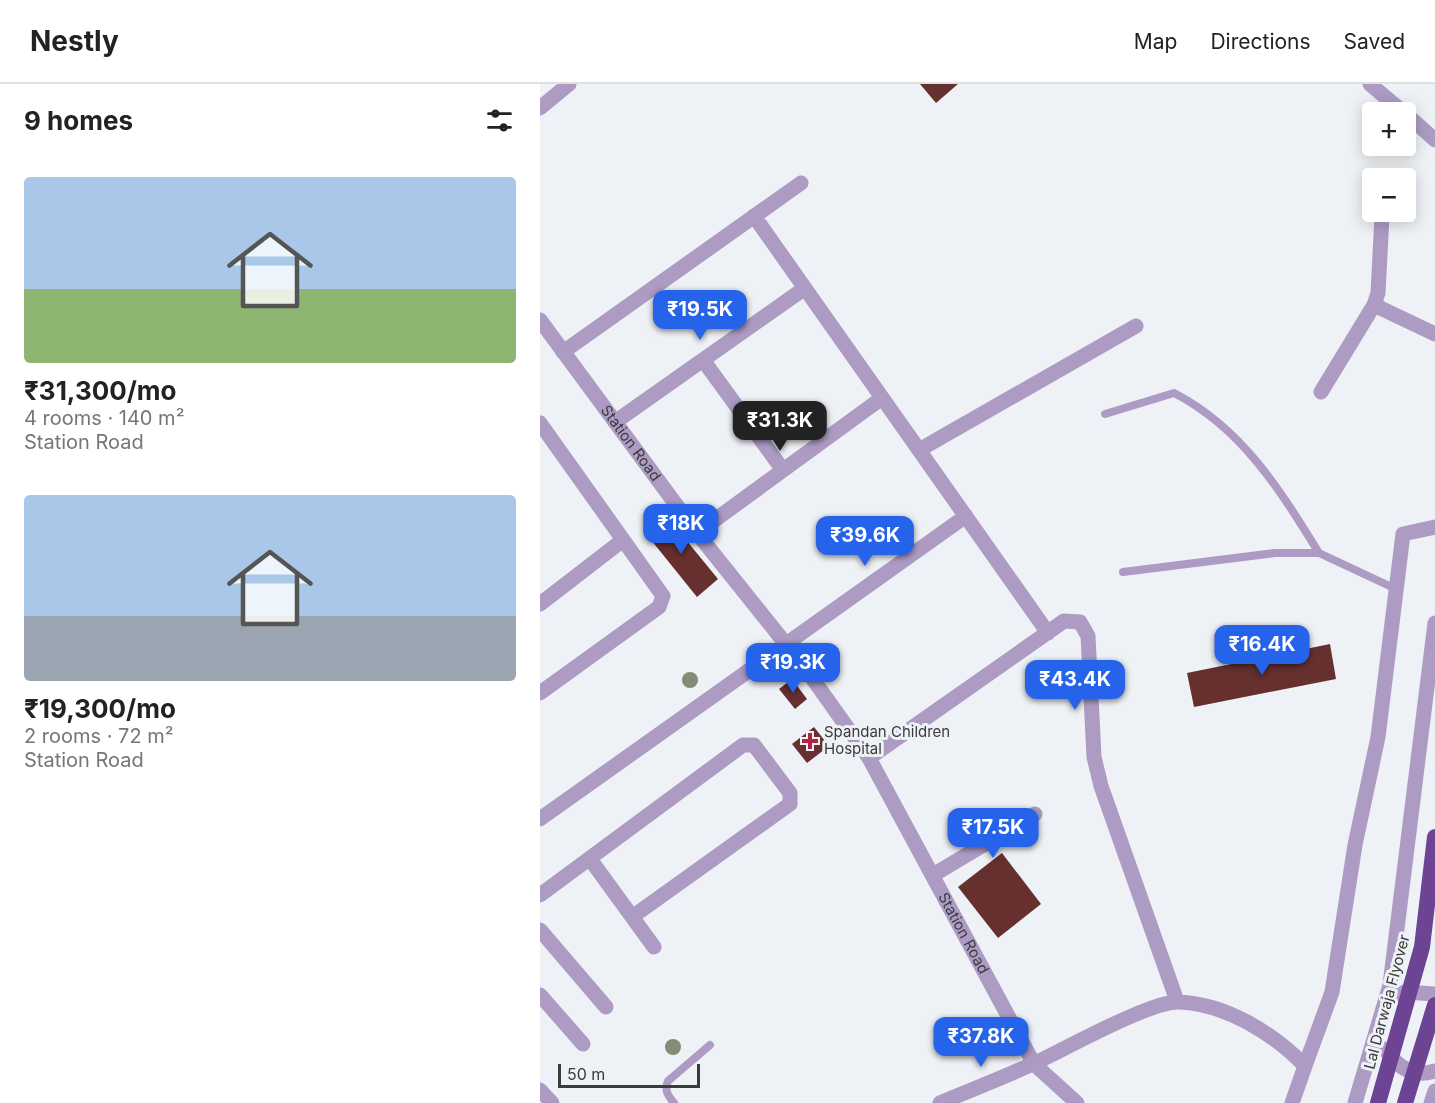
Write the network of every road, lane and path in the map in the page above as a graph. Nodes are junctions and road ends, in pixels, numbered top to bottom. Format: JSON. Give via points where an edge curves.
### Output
{"nodes":[{"id":1,"x":569,"y":84,"type":"edge"},
{"id":2,"x":1371,"y":84,"type":"edge"},
{"id":3,"x":1392,"y":102,"type":"edge"},
{"id":4,"x":540,"y":108,"type":"edge"},
{"id":5,"x":1416,"y":123,"type":"edge"},
{"id":6,"x":1435,"y":140,"type":"edge"},
{"id":7,"x":801,"y":183,"type":"dead end"},
{"id":8,"x":754,"y":216,"type":"junction"},
{"id":9,"x":1382,"y":222,"type":"edge"},
{"id":10,"x":805,"y":288,"type":"junction"},
{"id":11,"x":1374,"y":305,"type":"junction"},
{"id":12,"x":540,"y":320,"type":"edge"},
{"id":13,"x":1136,"y":326,"type":"dead end"},
{"id":14,"x":1435,"y":334,"type":"edge"},
{"id":15,"x":563,"y":352,"type":"junction"},
{"id":16,"x":703,"y":360,"type":"junction"},
{"id":17,"x":1321,"y":392,"type":"dead end"},
{"id":18,"x":882,"y":398,"type":"junction"},
{"id":19,"x":1105,"y":414,"type":"dead end"},
{"id":20,"x":615,"y":422,"type":"junction"},
{"id":21,"x":543,"y":434,"type":"edge"},
{"id":22,"x":919,"y":450,"type":"junction"},
{"id":23,"x":783,"y":470,"type":"junction"},
{"id":24,"x":966,"y":516,"type":"junction"},
{"id":25,"x":1435,"y":528,"type":"edge"},
{"id":26,"x":697,"y":533,"type":"junction"},
{"id":27,"x":623,"y":540,"type":"junction"},
{"id":28,"x":1319,"y":553,"type":"junction"},
{"id":29,"x":1123,"y":572,"type":"dead end"},
{"id":30,"x":1396,"y":589,"type":"junction"},
{"id":31,"x":540,"y":604,"type":"edge"},
{"id":32,"x":1435,"y":623,"type":"edge"},
{"id":33,"x":1048,"y":633,"type":"junction"},
{"id":34,"x":784,"y":645,"type":"junction"},
{"id":35,"x":540,"y":693,"type":"edge"},
{"id":36,"x":870,"y":758,"type":"junction"},
{"id":37,"x":1035,"y":814,"type":"dead end"},
{"id":38,"x":540,"y":819,"type":"edge"},
{"id":39,"x":1435,"y":837,"type":"edge"},
{"id":40,"x":590,"y":859,"type":"junction"},
{"id":41,"x":933,"y":874,"type":"junction"},
{"id":42,"x":540,"y":895,"type":"edge"},
{"id":43,"x":632,"y":917,"type":"junction"},
{"id":44,"x":540,"y":930,"type":"edge"},
{"id":45,"x":654,"y":947,"type":"dead end"},
{"id":46,"x":1435,"y":994,"type":"edge"},
{"id":47,"x":540,"y":995,"type":"edge"},
{"id":48,"x":1386,"y":1000,"type":"junction"},
{"id":49,"x":1177,"y":1001,"type":"junction"},
{"id":50,"x":1435,"y":1005,"type":"edge"},
{"id":51,"x":606,"y":1007,"type":"dead end"},
{"id":52,"x":1376,"y":1037,"type":"junction"},
{"id":53,"x":583,"y":1044,"type":"dead end"},
{"id":54,"x":710,"y":1045,"type":"dead end"},
{"id":55,"x":1034,"y":1064,"type":"junction"},
{"id":56,"x":1305,"y":1066,"type":"junction"},
{"id":57,"x":1435,"y":1071,"type":"edge"},
{"id":58,"x":540,"y":1090,"type":"edge"},
{"id":59,"x":1435,"y":1090,"type":"edge"},
{"id":60,"x":552,"y":1103,"type":"edge"},
{"id":61,"x":674,"y":1103,"type":"edge"},
{"id":62,"x":940,"y":1103,"type":"edge"},
{"id":63,"x":1077,"y":1103,"type":"edge"},
{"id":64,"x":1292,"y":1103,"type":"edge"},
{"id":65,"x":1355,"y":1103,"type":"edge"},
{"id":66,"x":1378,"y":1103,"type":"edge"},
{"id":67,"x":1406,"y":1103,"type":"edge"},
{"id":68,"x":1431,"y":1103,"type":"edge"}],
"edges":[{"from":1,"to":4,"type":"street"},
{"from":2,"to":3,"type":"street"},
{"from":5,"to":6,"type":"street"},
{"from":7,"to":8,"type":"street"},
{"from":8,"to":10,"type":"street"},
{"from":8,"to":15,"type":"street"},
{"from":9,"to":11,"type":"street"},
{"from":10,"to":16,"type":"street"},
{"from":10,"to":18,"type":"street"},
{"from":11,"to":14,"type":"street"},
{"from":11,"to":17,"type":"street"},
{"from":12,"to":15,"type":"street","name":"Station Road"},
{"from":13,"to":22,"type":"street"},
{"from":15,"to":20,"type":"street","name":"Station Road"},
{"from":16,"to":20,"type":"street"},
{"from":16,"to":23,"type":"street"},
{"from":18,"to":22,"type":"street"},
{"from":18,"to":23,"type":"street"},
{"from":19,"to":28,"type":"lane","via":[[1174,393],[1193,403],[1245,445]]},
{"from":20,"to":26,"type":"street","name":"Station Road"},
{"from":21,"to":27,"type":"street"},
{"from":22,"to":24,"type":"street"},
{"from":23,"to":26,"type":"street"},
{"from":24,"to":33,"type":"street"},
{"from":24,"to":34,"type":"street"},
{"from":25,"to":30,"type":"street","via":[[1403,534]]},
{"from":26,"to":34,"type":"street","name":"Station Road"},
{"from":27,"to":31,"type":"street"},
{"from":27,"to":35,"type":"street","via":[[660,589],[663,602]]},
{"from":28,"to":29,"type":"lane","via":[[1275,553]]},
{"from":28,"to":30,"type":"lane"},
{"from":30,"to":56,"type":"street","via":[[1377,737],[1332,992]]},
{"from":32,"to":48,"type":"street"},
{"from":33,"to":36,"type":"street"},
{"from":33,"to":49,"type":"street","via":[[1064,621],[1072,620],[1085,627],[1094,757],[1101,786]]},
{"from":34,"to":36,"type":"street","name":"Station Road"},
{"from":34,"to":38,"type":"street"},
{"from":36,"to":41,"type":"street","name":"Station Road"},
{"from":37,"to":41,"type":"street"},
{"from":39,"to":66,"type":"highway","name":"Lal Darwaja Flyover","bridge":true,"via":[[1422,947]]},
{"from":40,"to":42,"type":"street"},
{"from":40,"to":43,"type":"street"},
{"from":40,"to":43,"type":"street","via":[[743,745],[758,748],[790,793],[790,804]]},
{"from":41,"to":55,"type":"street","name":"Station Road"},
{"from":43,"to":45,"type":"street"},
{"from":44,"to":51,"type":"street"},
{"from":46,"to":48,"type":"street","via":[[1405,992]]},
{"from":47,"to":53,"type":"street"},
{"from":48,"to":52,"type":"street"},
{"from":49,"to":55,"type":"street","via":[[1155,1006]]},
{"from":49,"to":56,"type":"street","via":[[1227,1011],[1286,1046]]},
{"from":50,"to":67,"type":"highway","bridge":true},
{"from":52,"to":57,"type":"street","via":[[1408,1071]]},
{"from":52,"to":65,"type":"street"},
{"from":54,"to":61,"type":"lane","via":[[668,1081],[665,1087]]},
{"from":55,"to":62,"type":"street"},
{"from":55,"to":63,"type":"street","name":"Station Road"},
{"from":56,"to":64,"type":"street"},
{"from":58,"to":60,"type":"street"},
{"from":59,"to":68,"type":"street"}]}
